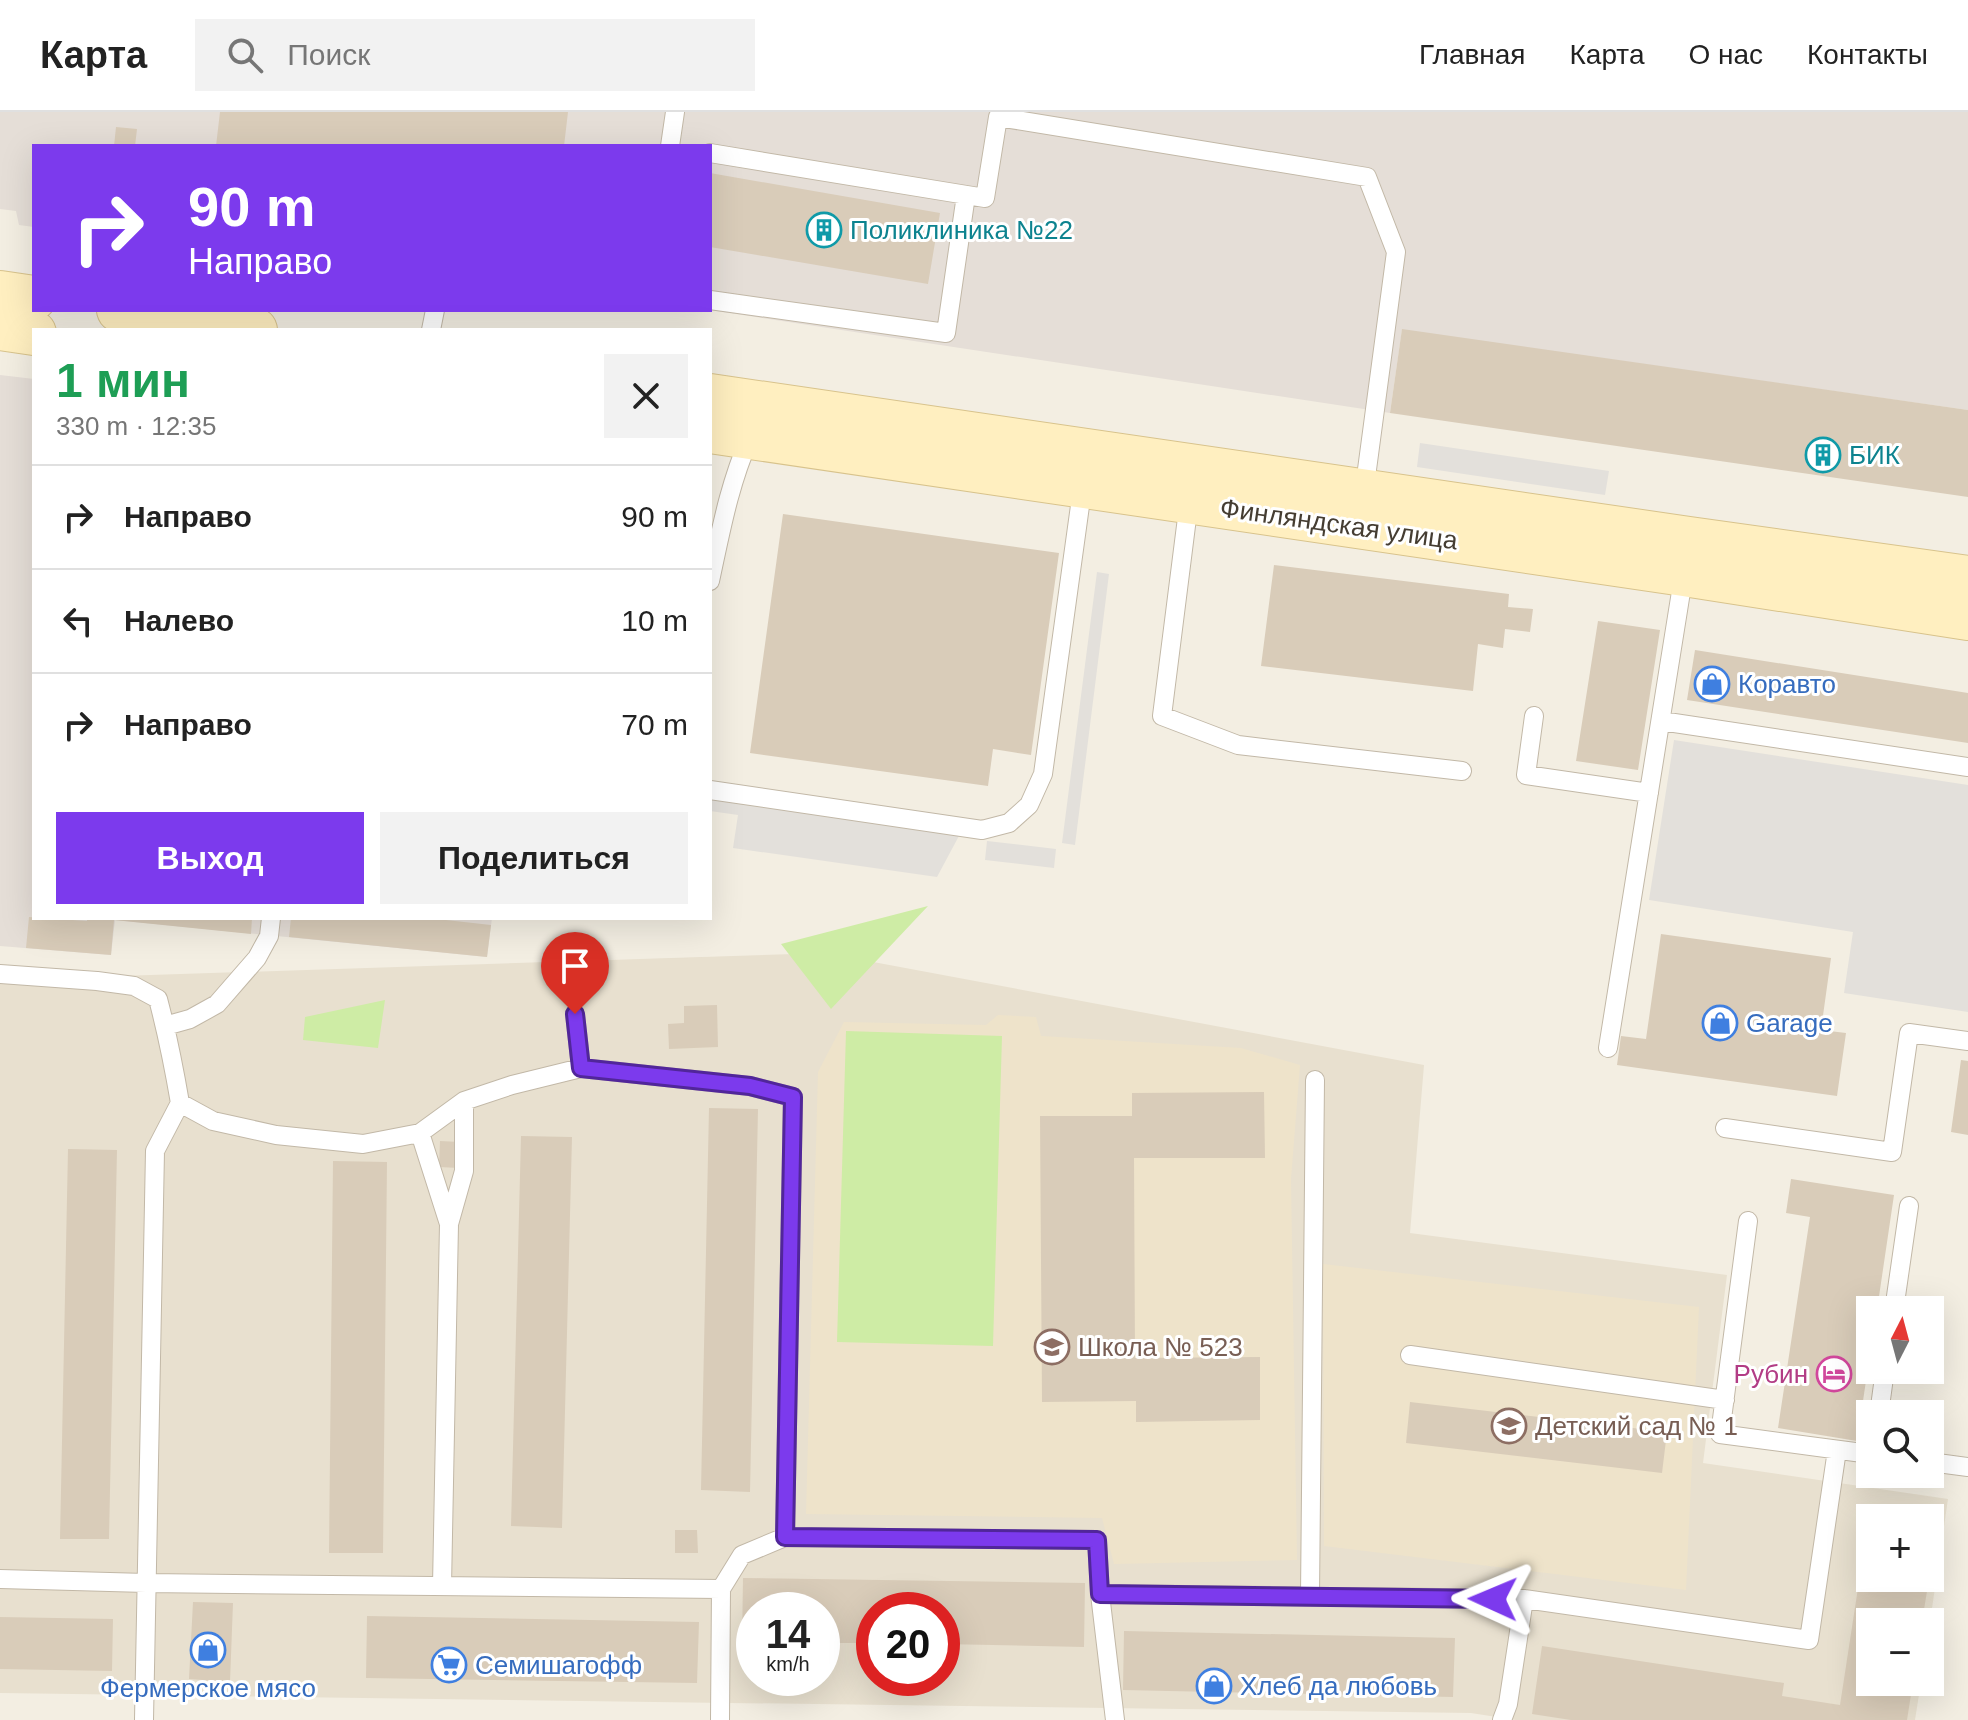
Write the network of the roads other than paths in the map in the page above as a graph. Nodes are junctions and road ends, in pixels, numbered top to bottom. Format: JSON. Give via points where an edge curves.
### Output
{"nodes":[{"id":1,"x":675,"y":112,"type":"edge"},
{"id":2,"x":670,"y":144,"type":"edge"},
{"id":3,"x":712,"y":153,"type":"edge"},
{"id":4,"x":966,"y":195,"type":"junction"},
{"id":5,"x":0,"y":293,"type":"edge"},
{"id":6,"x":32,"y":298,"type":"edge"},
{"id":7,"x":712,"y":300,"type":"edge"},
{"id":8,"x":140,"y":318,"type":"edge"},
{"id":9,"x":0,"y":328,"type":"edge"},
{"id":10,"x":236,"y":328,"type":"edge"},
{"id":11,"x":32,"y":333,"type":"edge"},
{"id":12,"x":712,"y":398,"type":"edge"},
{"id":13,"x":739,"y":424,"type":"edge"},
{"id":14,"x":1085,"y":469,"type":"junction"},
{"id":15,"x":1189,"y":502,"type":"junction"},
{"id":16,"x":1361,"y":509,"type":"junction"},
{"id":17,"x":1686,"y":556,"type":"junction"},
{"id":18,"x":712,"y":572,"type":"edge"},
{"id":19,"x":1968,"y":578,"type":"edge"},
{"id":20,"x":1968,"y":618,"type":"edge"},
{"id":21,"x":1534,"y":716,"type":"dead end"},
{"id":22,"x":1661,"y":721,"type":"junction"},
{"id":23,"x":1968,"y":767,"type":"edge"},
{"id":24,"x":1462,"y":771,"type":"dead end"},
{"id":25,"x":712,"y":790,"type":"edge"},
{"id":26,"x":1649,"y":793,"type":"junction"},
{"id":27,"x":271,"y":920,"type":"edge"},
{"id":28,"x":0,"y":974,"type":"edge"},
{"id":29,"x":575,"y":1014,"type":"dead end"},
{"id":30,"x":165,"y":1026,"type":"junction"},
{"id":31,"x":1968,"y":1041,"type":"edge"},
{"id":32,"x":1608,"y":1048,"type":"dead end"},
{"id":33,"x":581,"y":1068,"type":"junction"},
{"id":34,"x":1315,"y":1080,"type":"dead end"},
{"id":35,"x":464,"y":1101,"type":"junction"},
{"id":36,"x":180,"y":1103,"type":"junction"},
{"id":37,"x":1725,"y":1128,"type":"dead end"},
{"id":38,"x":420,"y":1133,"type":"junction"},
{"id":39,"x":1909,"y":1206,"type":"dead end"},
{"id":40,"x":1748,"y":1221,"type":"dead end"},
{"id":41,"x":449,"y":1224,"type":"junction"},
{"id":42,"x":1896,"y":1296,"type":"edge"},
{"id":43,"x":1410,"y":1355,"type":"dead end"},
{"id":44,"x":1725,"y":1400,"type":"junction"},
{"id":45,"x":1837,"y":1450,"type":"junction"},
{"id":46,"x":1856,"y":1452,"type":"edge"},
{"id":47,"x":1944,"y":1464,"type":"edge"},
{"id":48,"x":1968,"y":1467,"type":"edge"},
{"id":49,"x":785,"y":1537,"type":"junction"},
{"id":50,"x":0,"y":1579,"type":"edge"},
{"id":51,"x":146,"y":1583,"type":"junction"},
{"id":52,"x":442,"y":1586,"type":"junction"},
{"id":53,"x":721,"y":1589,"type":"junction"},
{"id":54,"x":1100,"y":1594,"type":"junction"},
{"id":55,"x":1310,"y":1596,"type":"junction"},
{"id":56,"x":1524,"y":1599,"type":"junction"},
{"id":57,"x":144,"y":1720,"type":"edge"},
{"id":58,"x":720,"y":1720,"type":"edge"},
{"id":59,"x":1115,"y":1720,"type":"edge"},
{"id":60,"x":1502,"y":1720,"type":"edge"}],
"edges":[{"from":1,"to":2,"type":"lane"},
{"from":3,"to":4,"type":"lane"},
{"from":4,"to":7,"type":"lane","via":[[946,333]]},
{"from":4,"to":16,"type":"lane","via":[[985,198],[998,117],[1367,177],[1396,252]]},
{"from":5,"to":6,"type":"street"},
{"from":8,"to":10,"type":"street"},
{"from":9,"to":11,"type":"street"},
{"from":12,"to":13,"type":"street","name":"Финляндская улица"},
{"from":13,"to":14,"type":"street","name":"Финляндская улица"},
{"from":13,"to":18,"type":"lane","via":[[739,462]]},
{"from":14,"to":15,"type":"street","name":"Финляндская улица"},
{"from":14,"to":16,"type":"street","name":"Финляндская улица"},
{"from":14,"to":25,"type":"lane","via":[[1043,774],[1029,805],[1009,823],[982,830]]},
{"from":15,"to":16,"type":"street","name":"Финляндская улица"},
{"from":15,"to":24,"type":"lane","via":[[1162,716],[1238,745]]},
{"from":16,"to":17,"type":"street","name":"Финляндская улица"},
{"from":17,"to":19,"type":"street","name":"Финляндская улица"},
{"from":17,"to":20,"type":"street","name":"Финляндская улица"},
{"from":17,"to":22,"type":"lane"},
{"from":21,"to":26,"type":"lane","via":[[1526,775]]},
{"from":22,"to":23,"type":"lane"},
{"from":22,"to":26,"type":"lane"},
{"from":26,"to":32,"type":"lane"},
{"from":27,"to":30,"type":"lane","via":[[257,958],[217,1004]]},
{"from":28,"to":30,"type":"lane","via":[[134,986],[158,999]]},
{"from":29,"to":33,"type":"lane"},
{"from":30,"to":36,"type":"lane"},
{"from":31,"to":37,"type":"lane","via":[[1909,1033],[1892,1152]]},
{"from":33,"to":35,"type":"lane"},
{"from":33,"to":49,"type":"lane","via":[[750,1086],[793,1097]]},
{"from":34,"to":55,"type":"lane"},
{"from":35,"to":38,"type":"lane"},
{"from":35,"to":41,"type":"lane","via":[[464,1171]]},
{"from":36,"to":38,"type":"lane","via":[[213,1121],[276,1135],[363,1144]]},
{"from":36,"to":51,"type":"lane","via":[[155,1151]]},
{"from":38,"to":41,"type":"lane"},
{"from":39,"to":42,"type":"lane"},
{"from":40,"to":44,"type":"lane"},
{"from":41,"to":52,"type":"lane"},
{"from":43,"to":44,"type":"lane"},
{"from":44,"to":45,"type":"lane","via":[[1720,1434]]},
{"from":45,"to":46,"type":"lane"},
{"from":45,"to":56,"type":"lane","via":[[1809,1640]]},
{"from":47,"to":48,"type":"lane"},
{"from":49,"to":53,"type":"lane","via":[[742,1555]]},
{"from":49,"to":54,"type":"lane","via":[[1097,1540]]},
{"from":50,"to":51,"type":"lane"},
{"from":51,"to":52,"type":"lane"},
{"from":51,"to":57,"type":"lane"},
{"from":52,"to":53,"type":"lane"},
{"from":53,"to":58,"type":"lane"},
{"from":54,"to":55,"type":"lane"},
{"from":54,"to":59,"type":"lane"},
{"from":55,"to":56,"type":"lane"},
{"from":56,"to":60,"type":"lane"}]}
